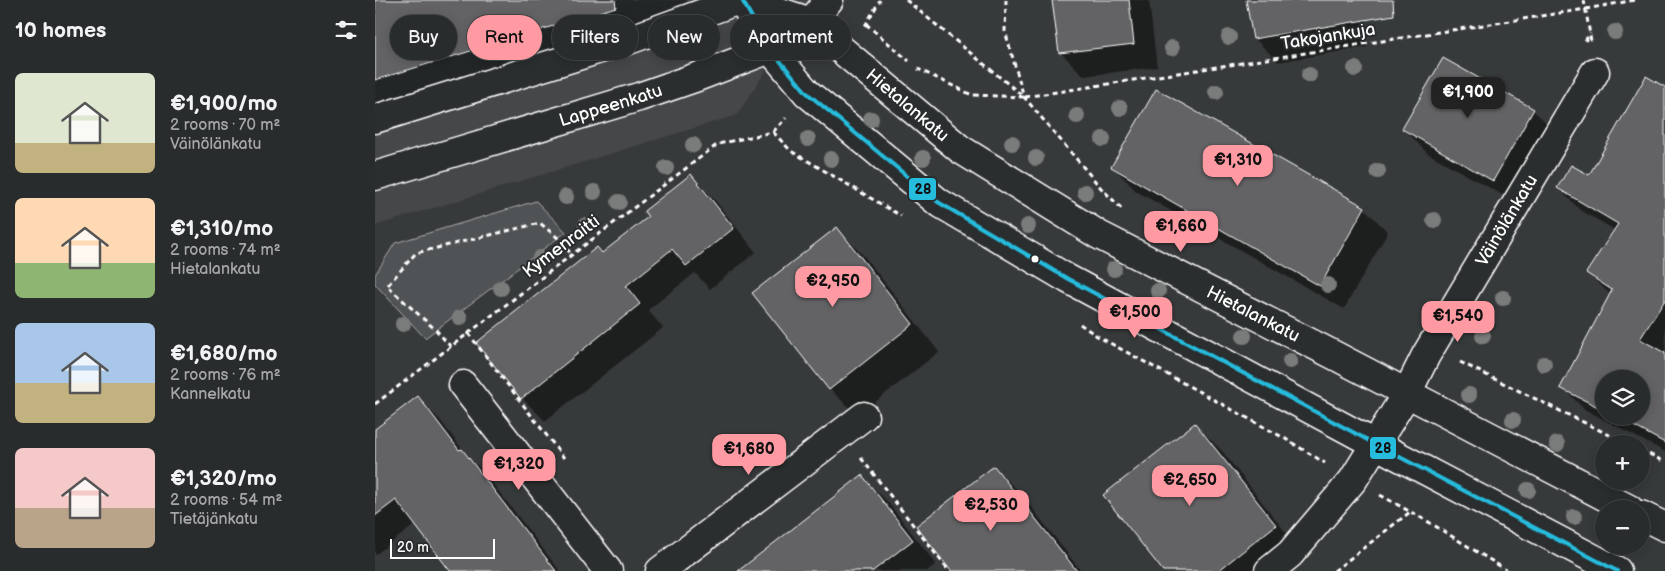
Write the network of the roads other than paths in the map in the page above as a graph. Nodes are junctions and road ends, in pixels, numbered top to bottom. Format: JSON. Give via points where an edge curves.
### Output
{"nodes":[{"id":1,"x":741,"y":0,"type":"edge"},
{"id":2,"x":829,"y":0,"type":"edge"},
{"id":3,"x":750,"y":15,"type":"edge"},
{"id":4,"x":789,"y":15,"type":"edge"},
{"id":5,"x":817,"y":15,"type":"edge"},
{"id":6,"x":851,"y":58,"type":"edge"},
{"id":7,"x":741,"y":60,"type":"edge"},
{"id":8,"x":779,"y":60,"type":"edge"},
{"id":9,"x":1595,"y":72,"type":"road end"},
{"id":10,"x":375,"y":119,"type":"edge"},
{"id":11,"x":375,"y":176,"type":"edge"},
{"id":12,"x":463,"y":385,"type":"dead end"},
{"id":13,"x":1407,"y":393,"type":"junction"},
{"id":14,"x":864,"y":416,"type":"dead end"},
{"id":15,"x":1375,"y":444,"type":"junction"},
{"id":16,"x":1612,"y":500,"type":"edge"},
{"id":17,"x":1650,"y":520,"type":"edge"},
{"id":18,"x":1665,"y":527,"type":"edge"},
{"id":19,"x":608,"y":571,"type":"edge"},
{"id":20,"x":660,"y":571,"type":"edge"},
{"id":21,"x":1269,"y":571,"type":"edge"},
{"id":22,"x":1617,"y":571,"type":"edge"}],
"edges":[{"from":1,"to":3,"type":"main road"},
{"from":1,"to":4,"type":"main road","name":"Hietalankatu"},
{"from":1,"to":10,"type":"main road","via":[[626,41]]},
{"from":2,"to":5,"type":"main road","name":"Lappeenkatu"},
{"from":6,"to":13,"type":"main road","name":"Hietalankatu","via":[[960,148],[1099,235]]},
{"from":7,"to":11,"type":"main road","name":"Lappeenkatu","via":[[639,97]]},
{"from":8,"to":15,"type":"main road","via":[[807,92],[937,202],[1068,278]]},
{"from":9,"to":13,"type":"main road","name":"Väinölänkatu","via":[[1426,355]]},
{"from":12,"to":19,"type":"main road"},
{"from":13,"to":15,"type":"main road","name":"Väinölänkatu"},
{"from":13,"to":16,"type":"main road","name":"Hietalankatu"},
{"from":14,"to":20,"type":"main road"},
{"from":15,"to":21,"type":"main road","name":"Väinölänkatu","via":[[1353,480],[1291,554]]},
{"from":15,"to":22,"type":"main road"},
{"from":17,"to":18,"type":"main road"}]}
